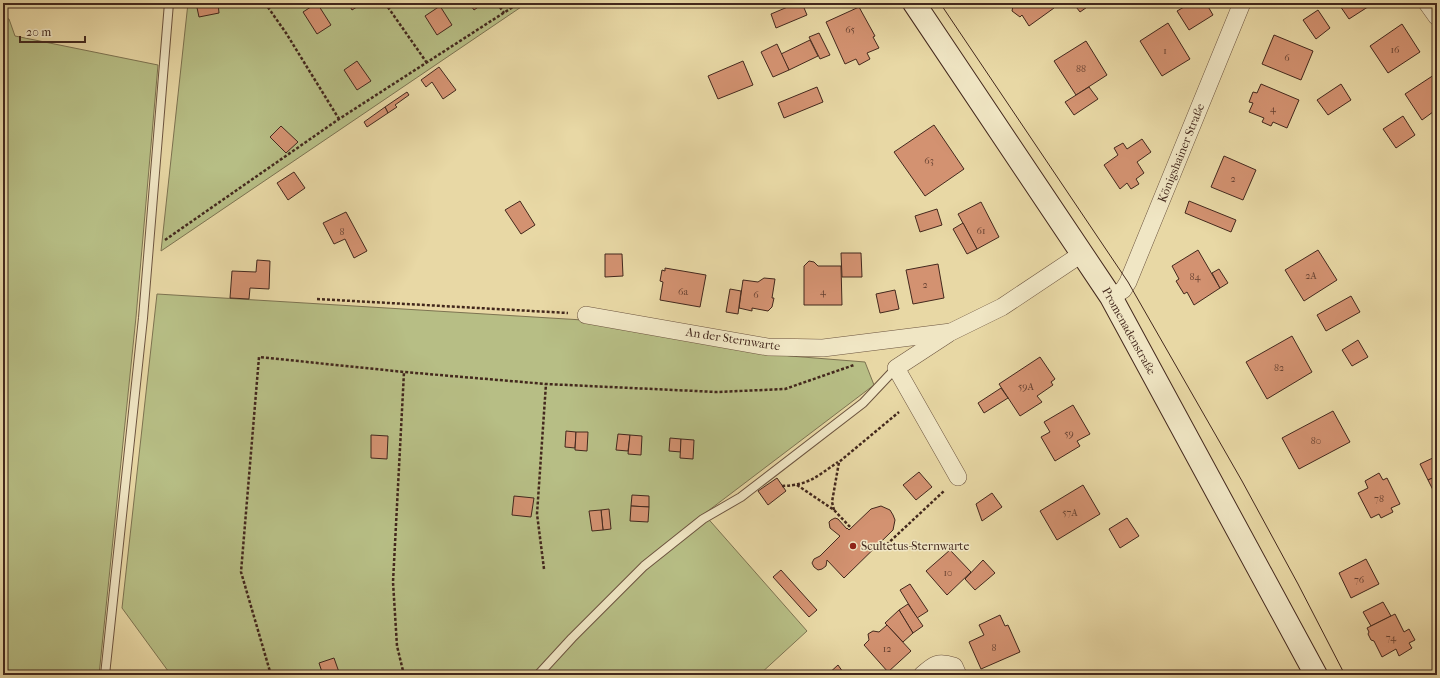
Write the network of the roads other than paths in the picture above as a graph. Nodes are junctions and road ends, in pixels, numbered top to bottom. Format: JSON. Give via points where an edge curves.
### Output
{"nodes":[{"id":1,"x":169,"y":3,"type":"edge"},
{"id":2,"x":914,"y":3,"type":"edge"},
{"id":3,"x":1242,"y":3,"type":"edge"},
{"id":4,"x":1427,"y":3,"type":"edge"},
{"id":5,"x":1437,"y":17,"type":"edge"},
{"id":6,"x":1083,"y":253,"type":"junction"},
{"id":7,"x":1111,"y":297,"type":"junction"},
{"id":8,"x":586,"y":314,"type":"road end"},
{"id":9,"x":951,"y":332,"type":"junction"},
{"id":10,"x":896,"y":368,"type":"junction"},
{"id":11,"x":958,"y":477,"type":"road end"},
{"id":12,"x":105,"y":675,"type":"edge"},
{"id":13,"x":538,"y":675,"type":"edge"},
{"id":14,"x":922,"y":675,"type":"edge"},
{"id":15,"x":958,"y":675,"type":"edge"},
{"id":16,"x":1316,"y":675,"type":"edge"}],
"edges":[{"from":1,"to":12,"type":"lane","via":[[149,251]]},
{"from":2,"to":6,"type":"main road","name":"Promenadenstraße"},
{"from":3,"to":7,"type":"street","name":"Königshainer Straße","via":[[1128,282],[1123,290]]},
{"from":4,"to":5,"type":"street"},
{"from":6,"to":7,"type":"main road","name":"Promenadenstraße"},
{"from":6,"to":9,"type":"street","name":"An der Sternwarte","via":[[1002,307]]},
{"from":7,"to":16,"type":"main road","name":"Promenadenstraße"},
{"from":8,"to":9,"type":"street","name":"An der Sternwarte","via":[[768,347],[823,348]]},
{"from":9,"to":10,"type":"street","name":"An der Sternwarte"},
{"from":10,"to":11,"type":"street"},
{"from":10,"to":13,"type":"lane","via":[[863,403],[741,497],[703,519],[644,566]]},
{"from":14,"to":15,"type":"street","via":[[934,665],[944,663],[954,666]]}]}
